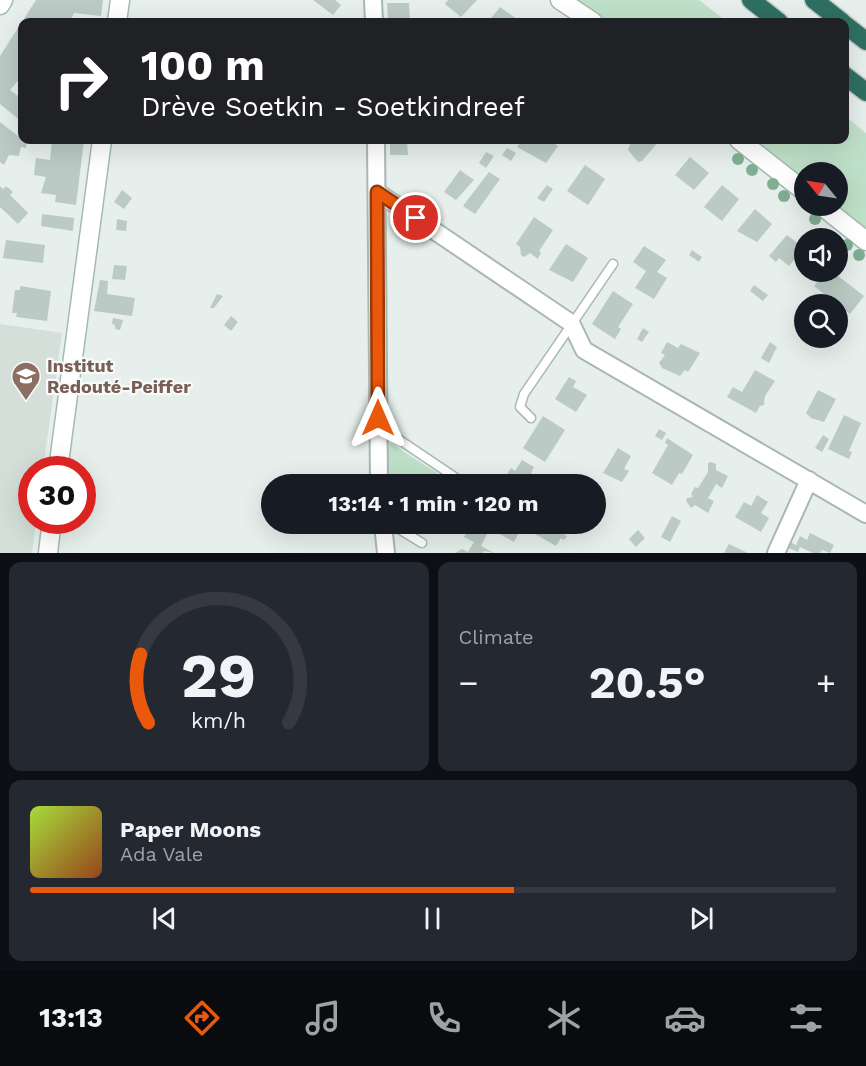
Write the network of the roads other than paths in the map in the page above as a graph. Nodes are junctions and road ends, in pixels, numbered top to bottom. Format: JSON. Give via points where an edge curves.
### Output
{"nodes":[{"id":1,"x":3,"y":0,"type":"edge"},
{"id":2,"x":120,"y":0,"type":"edge"},
{"id":3,"x":373,"y":0,"type":"edge"},
{"id":4,"x":560,"y":0,"type":"edge"},
{"id":5,"x":750,"y":0,"type":"edge"},
{"id":6,"x":814,"y":0,"type":"edge"},
{"id":7,"x":0,"y":5,"type":"edge"},
{"id":8,"x":118,"y":18,"type":"edge"},
{"id":9,"x":374,"y":18,"type":"edge"},
{"id":10,"x":587,"y":18,"type":"edge"},
{"id":11,"x":774,"y":18,"type":"edge"},
{"id":12,"x":837,"y":18,"type":"edge"},
{"id":13,"x":849,"y":28,"type":"edge"},
{"id":14,"x":866,"y":41,"type":"edge"},
{"id":15,"x":849,"y":79,"type":"edge"},
{"id":16,"x":866,"y":93,"type":"edge"},
{"id":17,"x":101,"y":144,"type":"edge"},
{"id":18,"x":376,"y":144,"type":"edge"},
{"id":19,"x":744,"y":144,"type":"edge"},
{"id":20,"x":794,"y":183,"type":"edge"},
{"id":21,"x":377,"y":192,"type":"junction"},
{"id":22,"x":835,"y":216,"type":"edge"},
{"id":23,"x":866,"y":241,"type":"edge"},
{"id":24,"x":613,"y":264,"type":"dead end"},
{"id":25,"x":571,"y":323,"type":"junction"},
{"id":26,"x":531,"y":418,"type":"dead end"},
{"id":27,"x":378,"y":426,"type":"junction"},
{"id":28,"x":60,"y":456,"type":"edge"},
{"id":29,"x":380,"y":474,"type":"edge"},
{"id":30,"x":450,"y":474,"type":"edge"},
{"id":31,"x":809,"y":480,"type":"junction"},
{"id":32,"x":866,"y":514,"type":"edge"},
{"id":33,"x":50,"y":534,"type":"edge"},
{"id":34,"x":384,"y":534,"type":"edge"},
{"id":35,"x":407,"y":534,"type":"edge"},
{"id":36,"x":422,"y":543,"type":"dead end"},
{"id":37,"x":48,"y":553,"type":"edge"},
{"id":38,"x":386,"y":553,"type":"edge"},
{"id":39,"x":776,"y":553,"type":"edge"}],
"edges":[{"from":1,"to":7,"type":"street"},
{"from":2,"to":8,"type":"street"},
{"from":3,"to":9,"type":"street"},
{"from":4,"to":10,"type":"street"},
{"from":5,"to":11,"type":"highway"},
{"from":6,"to":12,"type":"highway"},
{"from":13,"to":14,"type":"highway"},
{"from":15,"to":16,"type":"highway"},
{"from":17,"to":28,"type":"street"},
{"from":18,"to":21,"type":"street"},
{"from":19,"to":20,"type":"street"},
{"from":21,"to":25,"type":"street"},
{"from":21,"to":27,"type":"street"},
{"from":22,"to":23,"type":"street"},
{"from":24,"to":25,"type":"lane"},
{"from":25,"to":26,"type":"lane","via":[[524,394],[520,407]]},
{"from":25,"to":31,"type":"street","via":[[584,350]]},
{"from":27,"to":29,"type":"street"},
{"from":27,"to":30,"type":"lane"},
{"from":31,"to":32,"type":"street"},
{"from":31,"to":39,"type":"street"},
{"from":33,"to":37,"type":"street"},
{"from":34,"to":38,"type":"street"},
{"from":35,"to":36,"type":"lane"}]}
